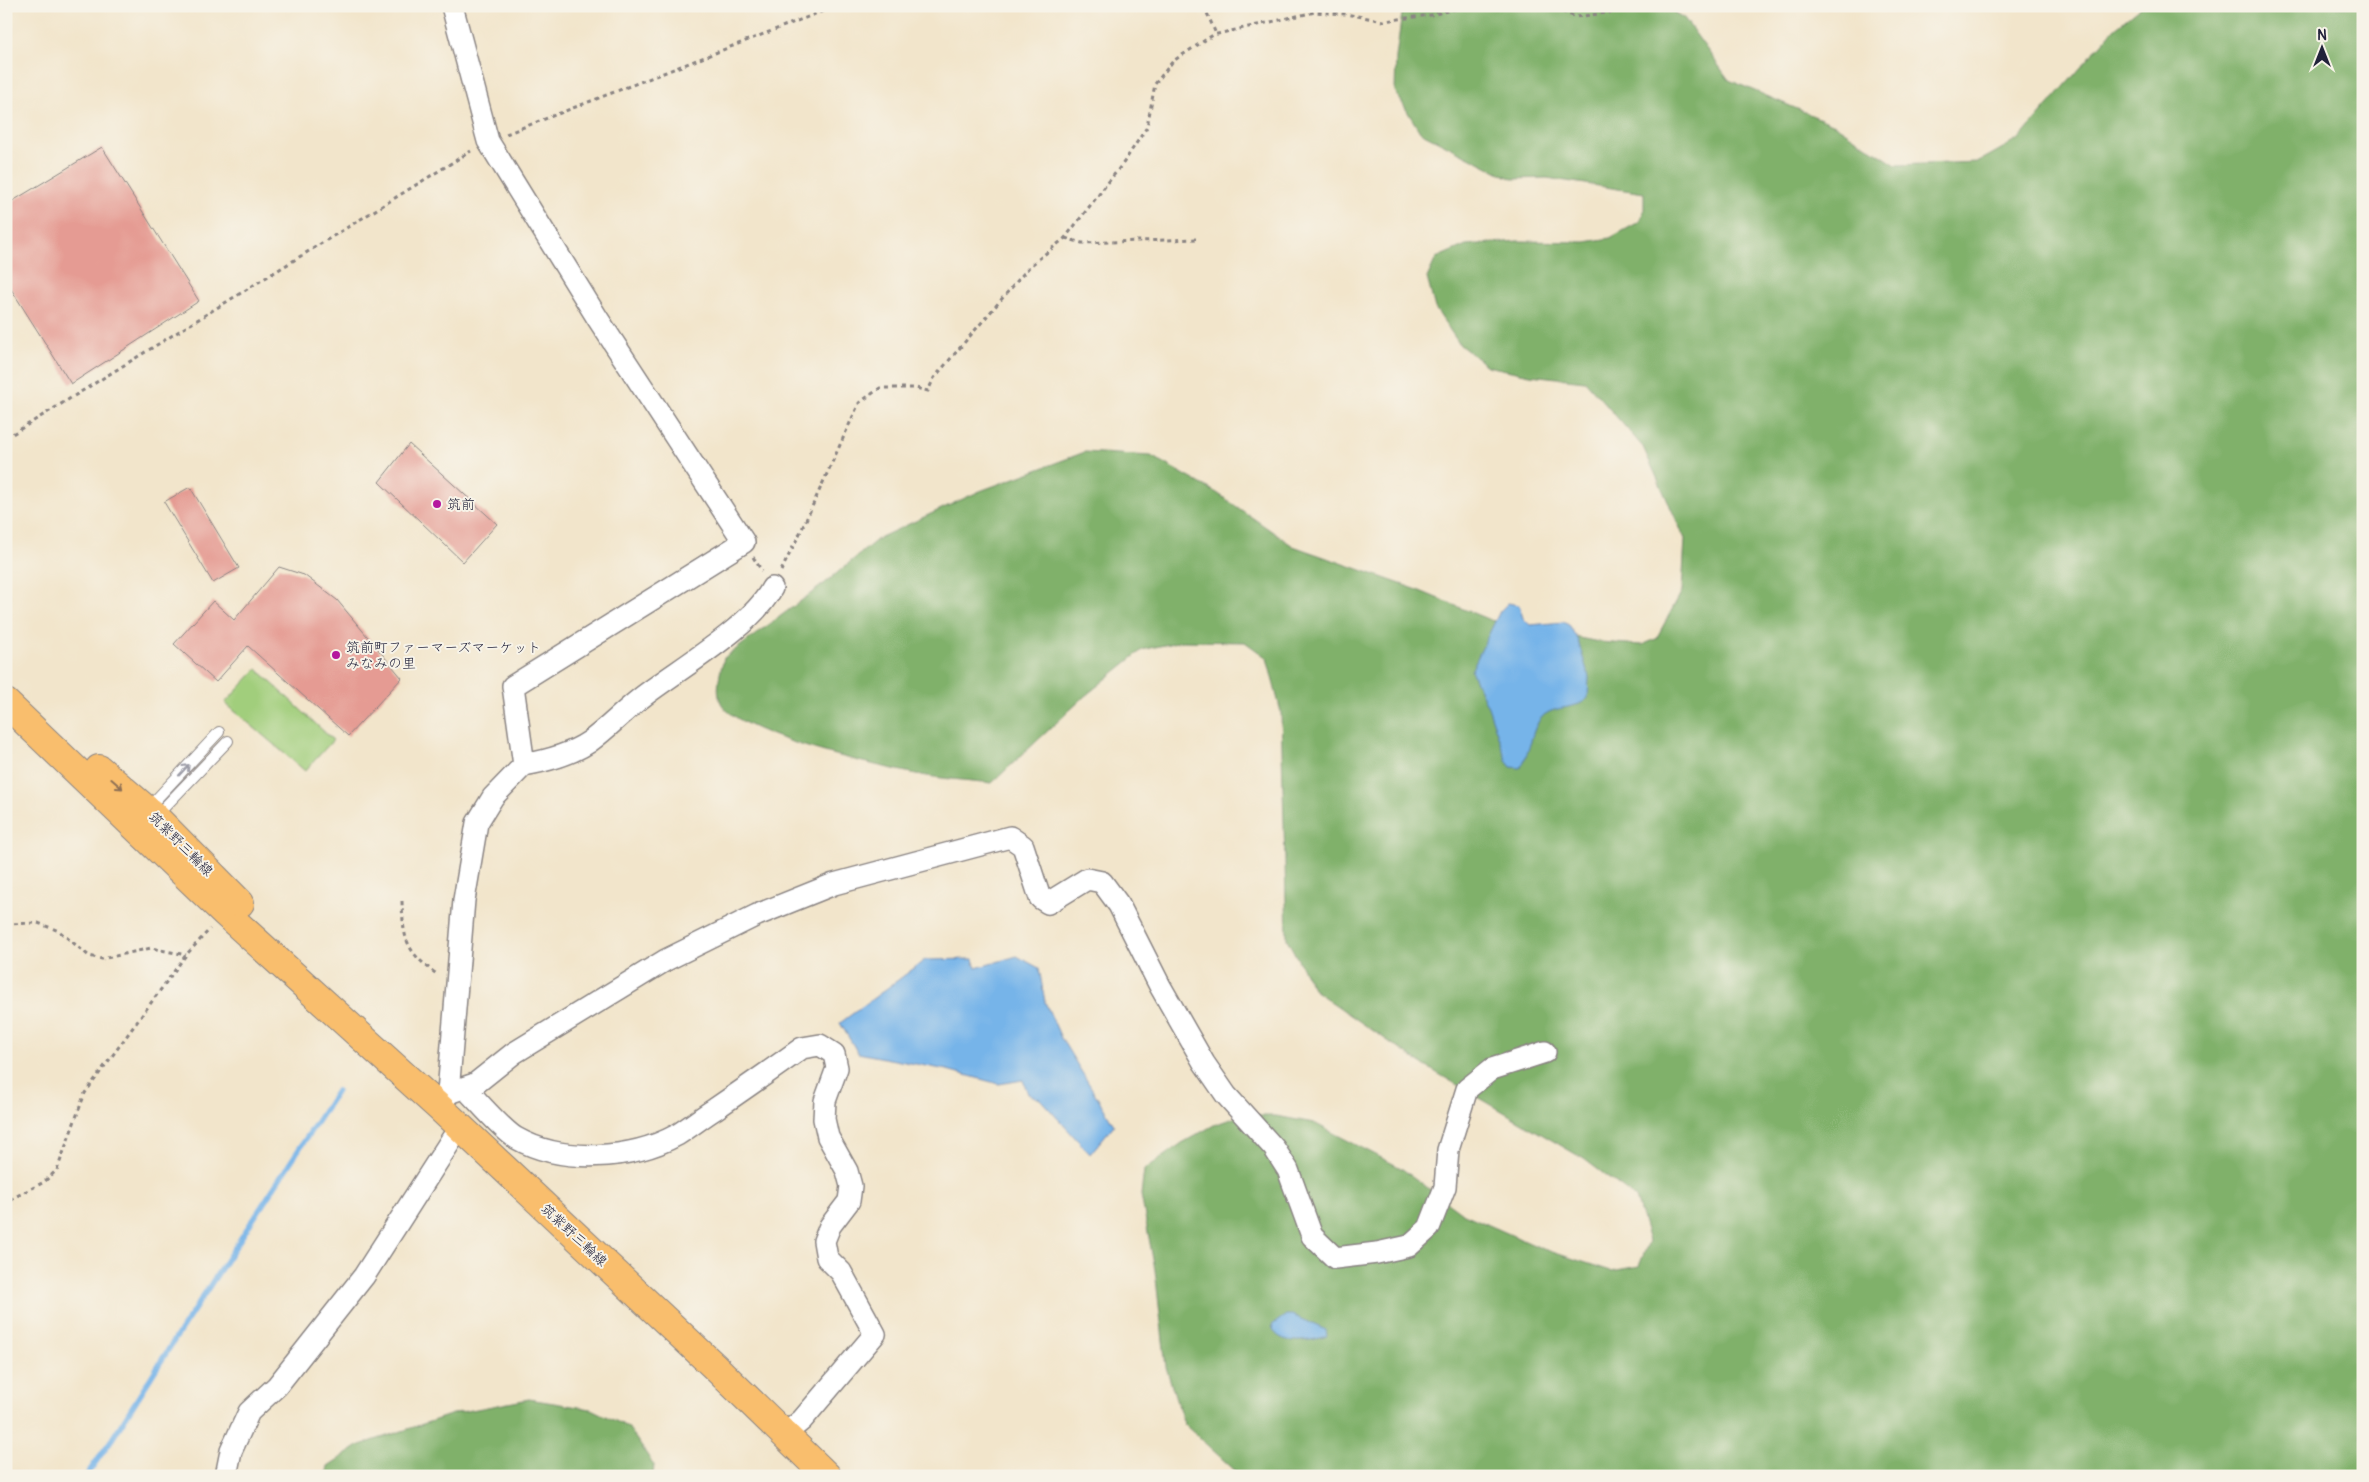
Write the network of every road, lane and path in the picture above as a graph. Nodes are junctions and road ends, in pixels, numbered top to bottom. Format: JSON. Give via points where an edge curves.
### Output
{"nodes":[{"id":1,"x":452,"y":6,"type":"edge"},
{"id":2,"x":836,"y":6,"type":"edge"},
{"id":3,"x":1204,"y":6,"type":"edge"},
{"id":4,"x":1468,"y":6,"type":"edge"},
{"id":5,"x":1547,"y":6,"type":"edge"},
{"id":6,"x":1661,"y":6,"type":"edge"},
{"id":7,"x":1216,"y":34,"type":"junction"},
{"id":8,"x":488,"y":141,"type":"junction"},
{"id":9,"x":1065,"y":238,"type":"junction"},
{"id":10,"x":1196,"y":239,"type":"dead end"},
{"id":11,"x":6,"y":438,"type":"edge"},
{"id":12,"x":744,"y":542,"type":"junction"},
{"id":13,"x":772,"y":588,"type":"junction"},
{"id":14,"x":13,"y":710,"type":"edge"},
{"id":15,"x":219,"y":732,"type":"dead end"},
{"id":16,"x":228,"y":741,"type":"dead end"},
{"id":17,"x":524,"y":765,"type":"junction"},
{"id":18,"x":144,"y":816,"type":"junction"},
{"id":19,"x":402,"y":901,"type":"dead end"},
{"id":20,"x":225,"y":913,"type":"junction"},
{"id":21,"x":6,"y":924,"type":"edge"},
{"id":22,"x":186,"y":955,"type":"junction"},
{"id":23,"x":457,"y":983,"type":"junction"},
{"id":24,"x":318,"y":999,"type":"junction"},
{"id":25,"x":1545,"y":1052,"type":"dead end"},
{"id":26,"x":453,"y":1104,"type":"junction"},
{"id":27,"x":6,"y":1207,"type":"edge"},
{"id":28,"x":784,"y":1435,"type":"junction"},
{"id":29,"x":226,"y":1476,"type":"edge"},
{"id":30,"x":826,"y":1476,"type":"edge"}],
"edges":[{"from":1,"to":8,"type":"street"},
{"from":2,"to":8,"type":"path"},
{"from":3,"to":7,"type":"path"},
{"from":4,"to":7,"type":"path","via":[[1431,16],[1384,22],[1315,12]]},
{"from":5,"to":6,"type":"path","via":[[1576,17]]},
{"from":7,"to":9,"type":"path","via":[[1173,61],[1155,84],[1147,127]]},
{"from":8,"to":11,"type":"path"},
{"from":8,"to":12,"type":"street","via":[[598,319]]},
{"from":9,"to":10,"type":"path","via":[[1082,243]]},
{"from":9,"to":13,"type":"path","via":[[1030,266],[934,378],[928,391],[880,388],[859,403]]},
{"from":12,"to":13,"type":"path"},
{"from":12,"to":17,"type":"street","via":[[513,686]]},
{"from":13,"to":17,"type":"street","via":[[766,600],[748,619],[640,699],[588,743],[550,760]]},
{"from":14,"to":18,"type":"main road","name":"筑紫野三輪線"},
{"from":18,"to":15,"type":"lane","one_way":true},
{"from":16,"to":18,"type":"lane"},
{"from":17,"to":23,"type":"street","via":[[493,797],[477,823],[464,900]]},
{"from":18,"to":20,"type":"main road","name":"筑紫野三輪線"},
{"from":18,"to":24,"type":"main road","name":"筑紫野三輪線","via":[[279,946]]},
{"from":19,"to":23,"type":"path","via":[[403,926],[409,948],[438,975]]},
{"from":20,"to":22,"type":"path"},
{"from":20,"to":24,"type":"main road","name":"筑紫野三輪線"},
{"from":21,"to":22,"type":"path","via":[[38,923],[59,931],[89,956],[102,959],[151,948]]},
{"from":22,"to":27,"type":"path","via":[[85,1093],[56,1170],[44,1182],[13,1198]]},
{"from":23,"to":26,"type":"street"},
{"from":24,"to":26,"type":"main road","name":"筑紫野三輪線"},
{"from":25,"to":26,"type":"street","via":[[1492,1069],[1467,1089],[1448,1150],[1445,1188],[1429,1228],[1409,1246],[1336,1258],[1312,1236],[1288,1170],[1274,1148],[1226,1095],[1204,1063],[1119,905],[1102,882],[1086,879],[1048,903],[1040,898],[1023,846],[1010,837],[834,884],[756,915],[666,960],[514,1053]]},
{"from":26,"to":28,"type":"main road","name":"筑紫野三輪線"},
{"from":26,"to":28,"type":"street","via":[[515,1137],[562,1154],[621,1153],[676,1135],[802,1048],[820,1045],[834,1054],[837,1068],[825,1101],[824,1118],[828,1137],[852,1186],[849,1201],[830,1226],[824,1241],[827,1258],[841,1272],[875,1334],[802,1420]]},
{"from":26,"to":29,"type":"street","via":[[364,1276],[276,1386],[249,1412],[231,1451]]},
{"from":28,"to":30,"type":"main road","name":"筑紫野三輪線"}]}
